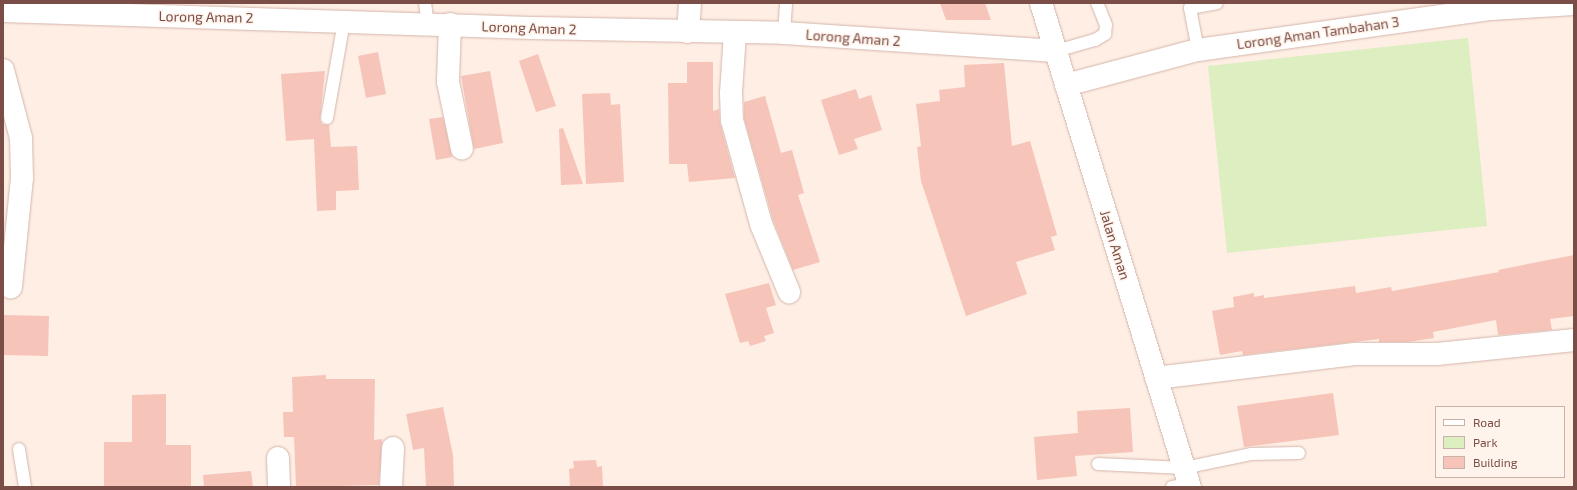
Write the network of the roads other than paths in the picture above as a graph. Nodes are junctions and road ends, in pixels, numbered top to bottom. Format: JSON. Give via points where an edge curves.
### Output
{"nodes":[{"id":1,"x":425,"y":3,"type":"edge"},
{"id":2,"x":690,"y":3,"type":"edge"},
{"id":3,"x":786,"y":3,"type":"edge"},
{"id":4,"x":1041,"y":3,"type":"edge"},
{"id":5,"x":1097,"y":3,"type":"edge"},
{"id":6,"x":1217,"y":3,"type":"edge"},
{"id":7,"x":1544,"y":4,"type":"edge"},
{"id":8,"x":1574,"y":4,"type":"edge"},
{"id":9,"x":12,"y":11,"type":"edge"},
{"id":10,"x":297,"y":11,"type":"edge"},
{"id":11,"x":344,"y":22,"type":"junction"},
{"id":12,"x":450,"y":24,"type":"junction"},
{"id":13,"x":428,"y":25,"type":"junction"},
{"id":14,"x":688,"y":32,"type":"junction"},
{"id":15,"x":735,"y":33,"type":"junction"},
{"id":16,"x":784,"y":33,"type":"junction"},
{"id":17,"x":1198,"y":50,"type":"junction"},
{"id":18,"x":1056,"y":51,"type":"junction"},
{"id":19,"x":3,"y":70,"type":"edge"},
{"id":20,"x":1066,"y":85,"type":"junction"},
{"id":21,"x":327,"y":118,"type":"dead end"},
{"id":22,"x":462,"y":149,"type":"dead end"},
{"id":23,"x":10,"y":288,"type":"dead end"},
{"id":24,"x":789,"y":292,"type":"dead end"},
{"id":25,"x":1574,"y":340,"type":"edge"},
{"id":26,"x":1156,"y":378,"type":"junction"},
{"id":27,"x":393,"y":448,"type":"dead end"},
{"id":28,"x":19,"y":449,"type":"dead end"},
{"id":29,"x":1298,"y":453,"type":"dead end"},
{"id":30,"x":278,"y":458,"type":"dead end"},
{"id":31,"x":1098,"y":464,"type":"dead end"},
{"id":32,"x":1184,"y":482,"type":"edge"},
{"id":33,"x":25,"y":487,"type":"edge"},
{"id":34,"x":279,"y":487,"type":"edge"},
{"id":35,"x":391,"y":487,"type":"edge"}],
"edges":[{"from":1,"to":13,"type":"lane"},
{"from":2,"to":14,"type":"street"},
{"from":3,"to":16,"type":"lane"},
{"from":4,"to":18,"type":"street","name":"Jalan Aman"},
{"from":5,"to":18,"type":"lane","via":[[1106,25],[1105,34],[1095,40]]},
{"from":6,"to":17,"type":"lane","via":[[1190,8]]},
{"from":7,"to":8,"type":"street","name":"Lorong Aman Tambahan 3"},
{"from":7,"to":17,"type":"street","name":"Lorong Aman Tambahan 3","via":[[1491,8]]},
{"from":9,"to":10,"type":"street","name":"Lorong Aman 2"},
{"from":10,"to":11,"type":"street","name":"Lorong Aman 2"},
{"from":11,"to":13,"type":"street","name":"Lorong Aman 2"},
{"from":11,"to":21,"type":"lane"},
{"from":12,"to":13,"type":"street","name":"Lorong Aman 2"},
{"from":12,"to":14,"type":"street","name":"Lorong Aman 2"},
{"from":12,"to":22,"type":"street","via":[[448,82]]},
{"from":14,"to":15,"type":"street","name":"Lorong Aman 2"},
{"from":15,"to":16,"type":"street","name":"Lorong Aman 2"},
{"from":15,"to":24,"type":"street","via":[[732,120],[761,224]]},
{"from":16,"to":18,"type":"street","name":"Lorong Aman 2"},
{"from":17,"to":20,"type":"street","name":"Lorong Aman Tambahan 3"},
{"from":18,"to":20,"type":"street","name":"Jalan Aman"},
{"from":19,"to":23,"type":"street","via":[[21,138],[22,178]]},
{"from":20,"to":26,"type":"street","name":"Jalan Aman"},
{"from":25,"to":26,"type":"street","via":[[1437,354],[1355,354]]},
{"from":26,"to":32,"type":"street","name":"Jalan Aman"},
{"from":27,"to":35,"type":"street"},
{"from":28,"to":33,"type":"lane"},
{"from":29,"to":32,"type":"lane","via":[[1251,454]]},
{"from":30,"to":34,"type":"street"},
{"from":31,"to":32,"type":"lane"}]}
